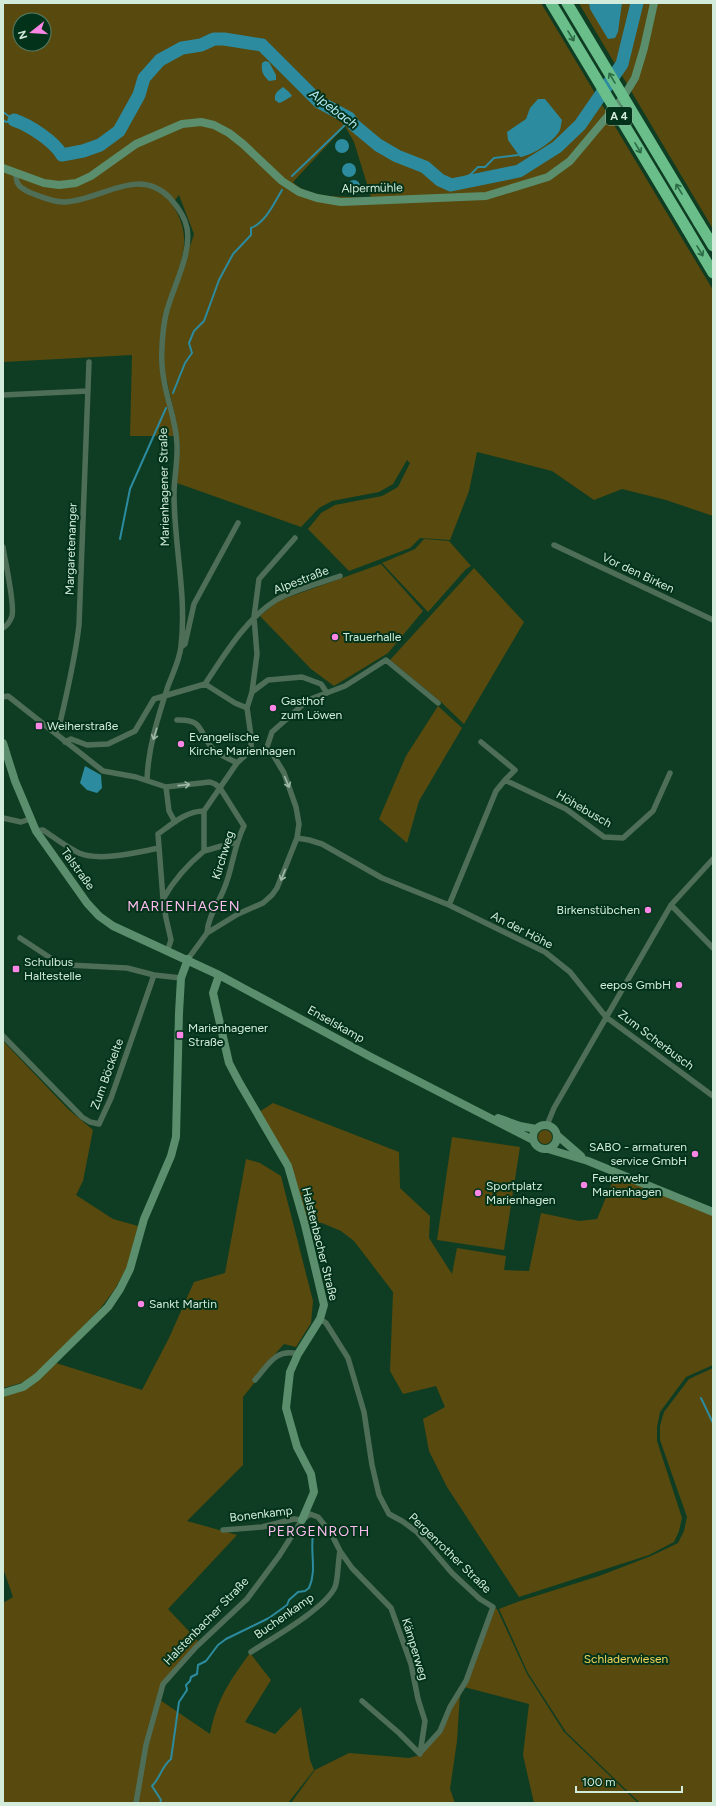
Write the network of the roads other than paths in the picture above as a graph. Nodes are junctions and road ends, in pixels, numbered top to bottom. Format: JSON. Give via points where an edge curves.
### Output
{"nodes":[{"id":1,"x":551,"y":3,"type":"edge"},
{"id":2,"x":567,"y":3,"type":"edge"},
{"id":3,"x":654,"y":3,"type":"edge"},
{"id":4,"x":3,"y":168,"type":"edge"},
{"id":5,"x":16,"y":174,"type":"junction"},
{"id":6,"x":713,"y":246,"type":"edge"},
{"id":7,"x":713,"y":273,"type":"edge"},
{"id":8,"x":89,"y":362,"type":"dead end"},
{"id":9,"x":88,"y":391,"type":"junction"},
{"id":10,"x":3,"y":395,"type":"edge"},
{"id":11,"x":238,"y":523,"type":"dead end"},
{"id":12,"x":295,"y":538,"type":"dead end"},
{"id":13,"x":554,"y":545,"type":"dead end"},
{"id":14,"x":3,"y":546,"type":"edge"},
{"id":15,"x":340,"y":576,"type":"dead end"},
{"id":16,"x":254,"y":617,"type":"junction"},
{"id":17,"x":713,"y":620,"type":"edge"},
{"id":18,"x":3,"y":628,"type":"edge"},
{"id":19,"x":181,"y":647,"type":"junction"},
{"id":20,"x":205,"y":684,"type":"junction"},
{"id":21,"x":252,"y":692,"type":"junction"},
{"id":22,"x":327,"y":693,"type":"junction"},
{"id":23,"x":165,"y":696,"type":"junction"},
{"id":24,"x":3,"y":697,"type":"edge"},
{"id":25,"x":438,"y":703,"type":"dead end"},
{"id":26,"x":247,"y":708,"type":"junction"},
{"id":27,"x":177,"y":720,"type":"dead end"},
{"id":28,"x":55,"y":733,"type":"junction"},
{"id":29,"x":65,"y":742,"type":"junction"},
{"id":30,"x":481,"y":742,"type":"dead end"},
{"id":31,"x":3,"y":743,"type":"edge"},
{"id":32,"x":251,"y":750,"type":"junction"},
{"id":33,"x":266,"y":750,"type":"junction"},
{"id":34,"x":237,"y":764,"type":"junction"},
{"id":35,"x":670,"y":773,"type":"dead end"},
{"id":36,"x":147,"y":780,"type":"junction"},
{"id":37,"x":505,"y":780,"type":"junction"},
{"id":38,"x":166,"y":787,"type":"junction"},
{"id":39,"x":220,"y":788,"type":"junction"},
{"id":40,"x":204,"y":810,"type":"junction"},
{"id":41,"x":3,"y":818,"type":"edge"},
{"id":42,"x":30,"y":819,"type":"junction"},
{"id":43,"x":175,"y":822,"type":"junction"},
{"id":44,"x":36,"y":831,"type":"junction"},
{"id":45,"x":297,"y":838,"type":"junction"},
{"id":46,"x":236,"y":842,"type":"junction"},
{"id":47,"x":159,"y":848,"type":"junction"},
{"id":48,"x":204,"y":851,"type":"junction"},
{"id":49,"x":713,"y":859,"type":"edge"},
{"id":50,"x":163,"y":899,"type":"junction"},
{"id":51,"x":671,"y":905,"type":"junction"},
{"id":52,"x":449,"y":906,"type":"junction"},
{"id":53,"x":207,"y":933,"type":"junction"},
{"id":54,"x":20,"y":938,"type":"dead end"},
{"id":55,"x":713,"y":948,"type":"edge"},
{"id":56,"x":168,"y":949,"type":"junction"},
{"id":57,"x":188,"y":959,"type":"junction"},
{"id":58,"x":219,"y":974,"type":"junction"},
{"id":59,"x":154,"y":975,"type":"junction"},
{"id":60,"x":181,"y":978,"type":"junction"},
{"id":61,"x":606,"y":1017,"type":"junction"},
{"id":62,"x":3,"y":1036,"type":"edge"},
{"id":63,"x":713,"y":1096,"type":"edge"},
{"id":64,"x":473,"y":1109,"type":"junction"},
{"id":65,"x":547,"y":1125,"type":"junction"},
{"id":66,"x":536,"y":1129,"type":"junction"},
{"id":67,"x":558,"y":1136,"type":"junction"},
{"id":68,"x":533,"y":1140,"type":"junction"},
{"id":69,"x":548,"y":1149,"type":"junction"},
{"id":70,"x":588,"y":1161,"type":"junction"},
{"id":71,"x":713,"y":1212,"type":"edge"},
{"id":72,"x":320,"y":1319,"type":"junction"},
{"id":73,"x":298,"y":1354,"type":"junction"},
{"id":74,"x":255,"y":1380,"type":"dead end"},
{"id":75,"x":3,"y":1393,"type":"edge"},
{"id":76,"x":302,"y":1520,"type":"junction"},
{"id":77,"x":223,"y":1530,"type":"dead end"},
{"id":78,"x":340,"y":1551,"type":"junction"},
{"id":79,"x":250,"y":1652,"type":"dead end"},
{"id":80,"x":362,"y":1701,"type":"dead end"},
{"id":81,"x":420,"y":1754,"type":"junction"},
{"id":82,"x":136,"y":1803,"type":"edge"}],
"edges":[{"from":1,"to":7,"type":"highway","number":"A 4","one_way":true,"bridge":true},
{"from":6,"to":2,"type":"highway","number":"A 4","one_way":true,"bridge":true},
{"from":3,"to":5,"type":"main road","name":"Alpermühle","via":[[635,78],[622,99],[570,161],[548,177],[486,196],[341,202],[317,198],[299,192],[282,181],[229,133],[201,122],[182,124],[136,144],[92,176],[76,183],[44,183]]},
{"from":4,"to":5,"type":"main road","name":"Alpermühle"},
{"from":5,"to":19,"type":"street","name":"Marienhagener Straße","via":[[20,188],[48,200],[63,202],[82,200],[121,186],[145,183],[162,190],[182,215],[187,228],[188,245],[165,316],[162,365],[178,446],[174,494],[182,607]]},
{"from":8,"to":9,"type":"street","name":"Margaretenanger"},
{"from":9,"to":10,"type":"street"},
{"from":9,"to":28,"type":"street","name":"Margaretenanger","via":[[79,625],[69,686],[59,727]]},
{"from":11,"to":19,"type":"street","name":"Marienhagener Straße","via":[[194,604],[186,644]]},
{"from":12,"to":16,"type":"street","via":[[259,579]]},
{"from":13,"to":17,"type":"street","name":"Vor den Birken"},
{"from":14,"to":18,"type":"street","via":[[12,605],[10,620]]},
{"from":15,"to":16,"type":"street","name":"Alpestraße","via":[[277,599]]},
{"from":16,"to":20,"type":"street","name":"Alpestraße"},
{"from":16,"to":21,"type":"street","via":[[257,654]]},
{"from":19,"to":23,"type":"street","name":"Marienhagener Straße"},
{"from":20,"to":23,"type":"street"},
{"from":20,"to":26,"type":"street"},
{"from":21,"to":22,"type":"street","via":[[268,680],[302,677],[320,684]]},
{"from":21,"to":26,"type":"street"},
{"from":22,"to":25,"type":"street","via":[[356,680],[386,660]]},
{"from":22,"to":33,"type":"street","via":[[308,700],[272,732]]},
{"from":23,"to":29,"type":"street","via":[[154,699],[135,731],[108,744],[87,745],[71,739]]},
{"from":23,"to":36,"type":"street","name":"Marienhagener Straße","one_way":true,"via":[[150,748]]},
{"from":24,"to":28,"type":"street","via":[[8,696]]},
{"from":26,"to":32,"type":"street"},
{"from":27,"to":34,"type":"street","via":[[199,725],[213,749]]},
{"from":28,"to":29,"type":"street"},
{"from":29,"to":36,"type":"street","via":[[103,771]]},
{"from":30,"to":37,"type":"street","via":[[515,770]]},
{"from":31,"to":42,"type":"main road","name":"Talstraße"},
{"from":32,"to":33,"type":"street"},
{"from":32,"to":34,"type":"street"},
{"from":33,"to":45,"type":"street","one_way":true,"via":[[272,753],[290,790],[299,824]]},
{"from":34,"to":39,"type":"street"},
{"from":35,"to":37,"type":"street","name":"Höhebusch","via":[[653,811],[623,838],[604,836],[566,809]]},
{"from":36,"to":38,"type":"street"},
{"from":37,"to":52,"type":"street","via":[[496,791]]},
{"from":38,"to":39,"type":"street","one_way":true,"via":[[210,782]]},
{"from":38,"to":43,"type":"street","via":[[169,811]]},
{"from":39,"to":40,"type":"street"},
{"from":39,"to":46,"type":"street","name":"Kirchweg","via":[[244,826]]},
{"from":40,"to":43,"type":"street","via":[[194,811]]},
{"from":40,"to":48,"type":"street"},
{"from":41,"to":42,"type":"street","via":[[21,822]]},
{"from":42,"to":44,"type":"main road","name":"Talstraße"},
{"from":43,"to":47,"type":"street","via":[[158,834]]},
{"from":44,"to":47,"type":"street","via":[[43,830],[65,846],[85,855],[115,856]]},
{"from":44,"to":56,"type":"main road","name":"Talstraße","via":[[99,916],[114,926]]},
{"from":45,"to":52,"type":"street","name":"An der Höhe","via":[[322,844],[382,878]]},
{"from":45,"to":53,"type":"street","one_way":true,"via":[[272,895],[263,903],[238,914]]},
{"from":46,"to":48,"type":"street"},
{"from":46,"to":53,"type":"street","name":"Kirchweg","via":[[225,888],[208,925]]},
{"from":47,"to":50,"type":"street"},
{"from":48,"to":50,"type":"street","via":[[172,884]]},
{"from":49,"to":51,"type":"street"},
{"from":50,"to":56,"type":"street","via":[[171,940]]},
{"from":51,"to":55,"type":"street"},
{"from":51,"to":61,"type":"street"},
{"from":52,"to":61,"type":"street","name":"An der Höhe","via":[[545,952],[570,972]]},
{"from":53,"to":57,"type":"street"},
{"from":54,"to":59,"type":"street","via":[[52,959],[68,964],[127,968]]},
{"from":56,"to":57,"type":"main road","name":"Talstraße"},
{"from":57,"to":58,"type":"main road","name":"Enselskamp"},
{"from":57,"to":60,"type":"main road"},
{"from":58,"to":64,"type":"main road","name":"Enselskamp","via":[[378,1061]]},
{"from":58,"to":72,"type":"main road","name":"Halstenbacher Straße","via":[[213,993],[229,1063],[288,1166],[324,1305]]},
{"from":59,"to":60,"type":"street"},
{"from":59,"to":62,"type":"street","name":"Zum Böckelte","via":[[111,1098],[99,1124],[82,1117]]},
{"from":60,"to":75,"type":"main road","via":[[177,1036],[176,1137],[171,1156],[146,1213],[130,1269],[108,1307],[37,1377],[23,1387]]},
{"from":61,"to":63,"type":"street","name":"Zum Scherbusch"},
{"from":61,"to":65,"type":"street","via":[[554,1108]]},
{"from":64,"to":66,"type":"main road","name":"Enselskamp"},
{"from":64,"to":68,"type":"main road","name":"Enselskamp"},
{"from":65,"to":66,"type":"main road"},
{"from":65,"to":67,"type":"main road","name":"Enselskamp","via":[[552,1127]]},
{"from":66,"to":68,"type":"main road"},
{"from":67,"to":69,"type":"main road","via":[[555,1144]]},
{"from":67,"to":70,"type":"main road","name":"Enselskamp"},
{"from":68,"to":69,"type":"main road","name":"Enselskamp","via":[[538,1147]]},
{"from":69,"to":70,"type":"main road","name":"Enselskamp"},
{"from":70,"to":71,"type":"main road","name":"Enselskamp"},
{"from":72,"to":73,"type":"main road","name":"Halstenbacher Straße"},
{"from":72,"to":81,"type":"street","name":"Pergenrother Straße","via":[[326,1323],[348,1358],[364,1412],[379,1495],[389,1514],[417,1532],[452,1573],[480,1599],[493,1607],[466,1681],[450,1707],[440,1731]]},
{"from":73,"to":74,"type":"street","via":[[283,1352]]},
{"from":73,"to":76,"type":"main road","name":"Halstenbacher Straße","via":[[290,1372],[286,1408],[297,1447],[311,1474],[314,1492]]},
{"from":76,"to":77,"type":"street","name":"Bonenkamp"},
{"from":76,"to":78,"type":"street","name":"Kämperweg","via":[[310,1514],[318,1517],[331,1533]]},
{"from":76,"to":82,"type":"street","name":"Halstenbacher Straße","via":[[247,1599],[196,1647],[163,1684],[146,1745]]},
{"from":78,"to":79,"type":"street","name":"Buchenkamp","via":[[336,1587],[323,1603]]},
{"from":78,"to":81,"type":"street","name":"Kämperweg","via":[[352,1568],[391,1608],[411,1664],[425,1721]]},
{"from":80,"to":81,"type":"street","via":[[399,1732]]}]}
